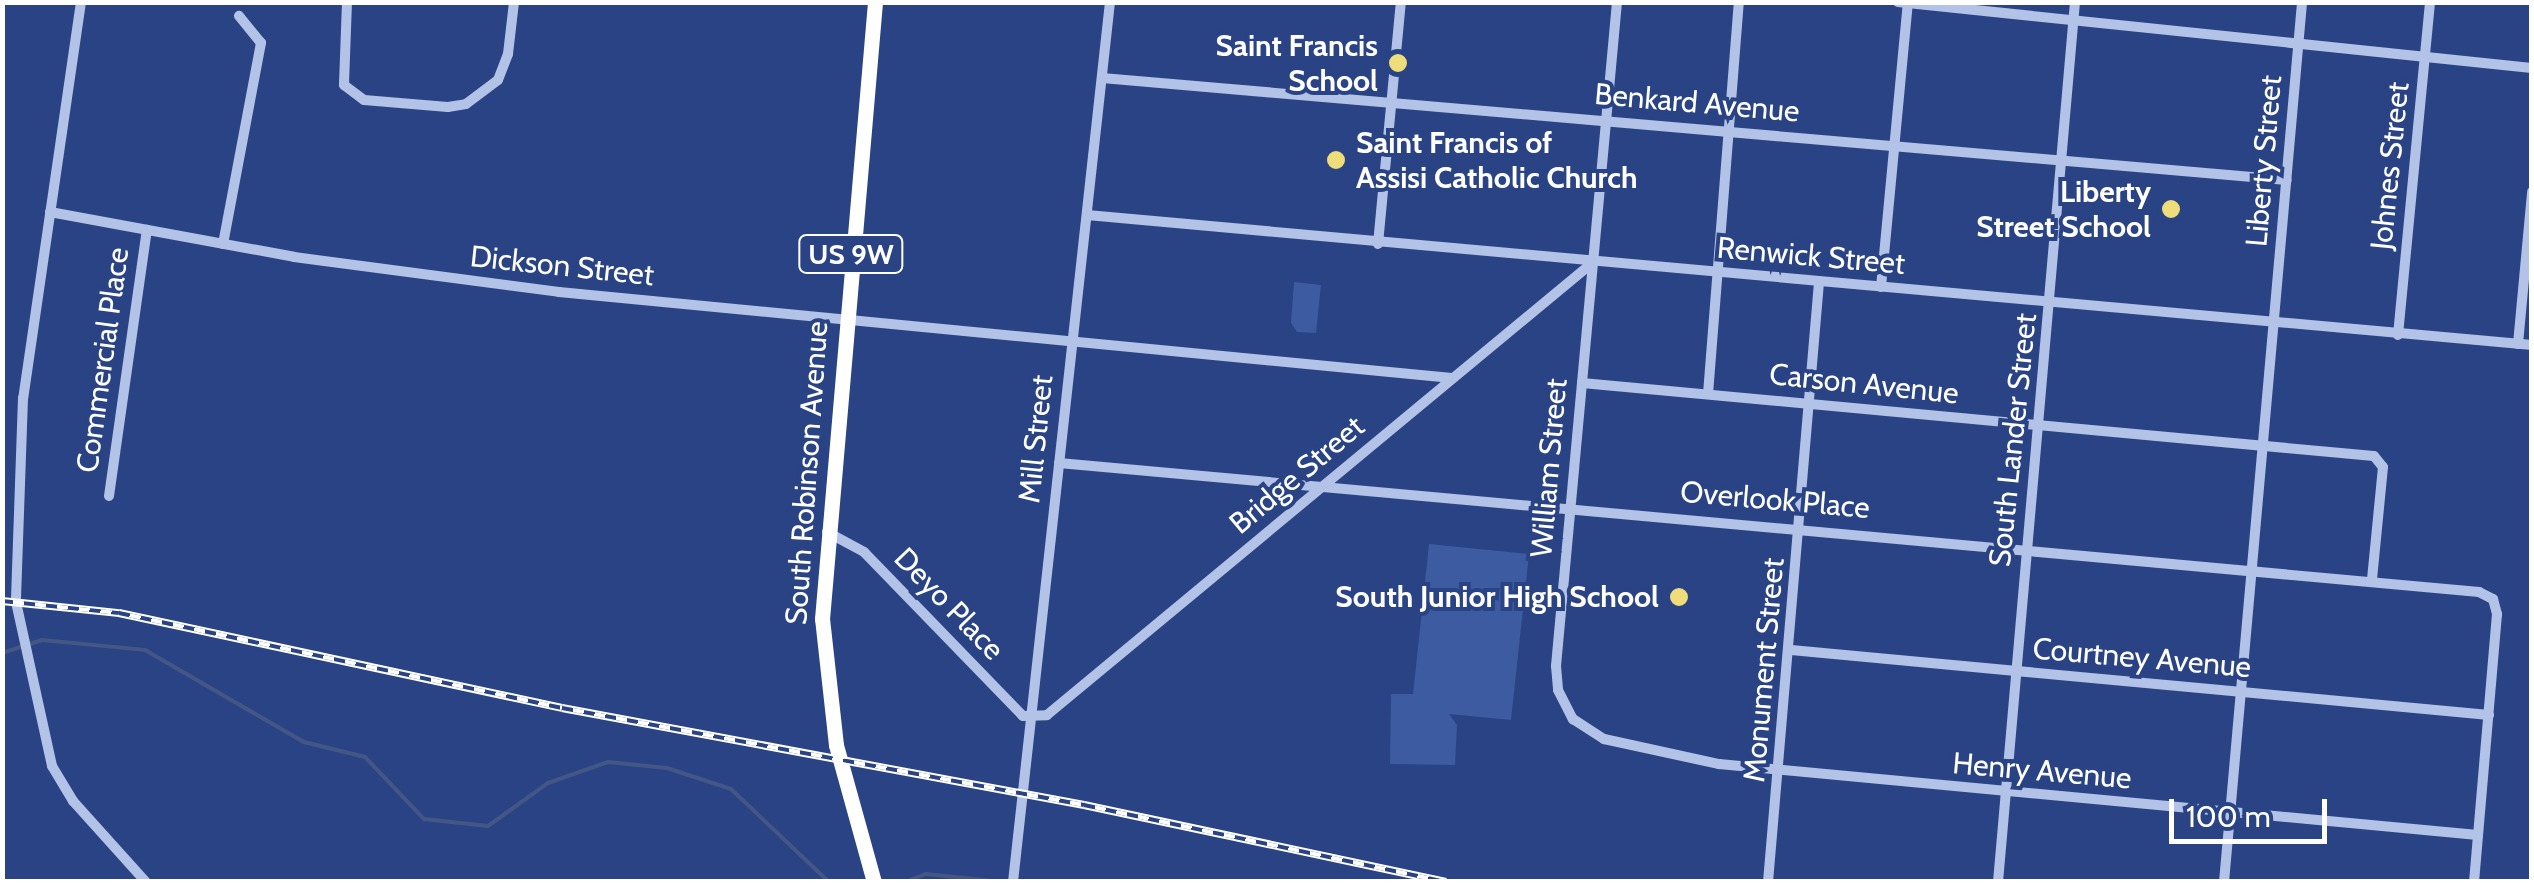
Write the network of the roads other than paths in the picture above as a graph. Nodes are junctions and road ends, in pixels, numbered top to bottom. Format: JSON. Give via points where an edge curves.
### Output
{"nodes":[{"id":1,"x":81,"y":2,"type":"edge"},
{"id":2,"x":347,"y":2,"type":"edge"},
{"id":3,"x":514,"y":2,"type":"edge"},
{"id":4,"x":875,"y":2,"type":"edge"},
{"id":5,"x":1110,"y":2,"type":"edge"},
{"id":6,"x":1401,"y":2,"type":"edge"},
{"id":7,"x":1617,"y":2,"type":"edge"},
{"id":8,"x":1739,"y":2,"type":"edge"},
{"id":9,"x":1898,"y":2,"type":"edge"},
{"id":10,"x":2075,"y":2,"type":"edge"},
{"id":11,"x":2302,"y":2,"type":"edge"},
{"id":12,"x":2430,"y":2,"type":"edge"},
{"id":13,"x":1908,"y":4,"type":"edge"},
{"id":14,"x":239,"y":16,"type":"dead end"},
{"id":15,"x":2074,"y":19,"type":"junction"},
{"id":16,"x":2300,"y":40,"type":"junction"},
{"id":17,"x":2426,"y":56,"type":"junction"},
{"id":18,"x":2532,"y":68,"type":"edge"},
{"id":19,"x":1102,"y":78,"type":"junction"},
{"id":20,"x":1391,"y":102,"type":"junction"},
{"id":21,"x":1606,"y":120,"type":"junction"},
{"id":22,"x":1729,"y":132,"type":"junction"},
{"id":23,"x":1893,"y":146,"type":"junction"},
{"id":24,"x":2065,"y":162,"type":"junction"},
{"id":25,"x":2288,"y":180,"type":"junction"},
{"id":26,"x":2532,"y":192,"type":"edge"},
{"id":27,"x":50,"y":212,"type":"junction"},
{"id":28,"x":1087,"y":214,"type":"junction"},
{"id":29,"x":147,"y":230,"type":"junction"},
{"id":30,"x":223,"y":244,"type":"junction"},
{"id":31,"x":1378,"y":244,"type":"junction"},
{"id":32,"x":1593,"y":262,"type":"junction"},
{"id":33,"x":1718,"y":272,"type":"junction"},
{"id":34,"x":1820,"y":282,"type":"junction"},
{"id":35,"x":1880,"y":287,"type":"junction"},
{"id":36,"x":2052,"y":303,"type":"junction"},
{"id":37,"x":845,"y":319,"type":"junction"},
{"id":38,"x":2274,"y":324,"type":"junction"},
{"id":39,"x":2398,"y":335,"type":"junction"},
{"id":40,"x":1073,"y":338,"type":"junction"},
{"id":41,"x":2518,"y":344,"type":"junction"},
{"id":42,"x":2532,"y":345,"type":"edge"},
{"id":43,"x":1452,"y":378,"type":"junction"},
{"id":44,"x":1582,"y":383,"type":"junction"},
{"id":45,"x":1708,"y":394,"type":"junction"},
{"id":46,"x":1812,"y":405,"type":"junction"},
{"id":47,"x":2040,"y":426,"type":"junction"},
{"id":48,"x":2263,"y":446,"type":"junction"},
{"id":49,"x":1058,"y":463,"type":"junction"},
{"id":50,"x":1323,"y":486,"type":"junction"},
{"id":51,"x":108,"y":496,"type":"dead end"},
{"id":52,"x":1571,"y":506,"type":"junction"},
{"id":53,"x":1802,"y":528,"type":"junction"},
{"id":54,"x":827,"y":532,"type":"junction"},
{"id":55,"x":2028,"y":550,"type":"junction"},
{"id":56,"x":2252,"y":569,"type":"junction"},
{"id":57,"x":2372,"y":580,"type":"junction"},
{"id":58,"x":1791,"y":650,"type":"junction"},
{"id":59,"x":2016,"y":672,"type":"junction"},
{"id":60,"x":2241,"y":692,"type":"junction"},
{"id":61,"x":2489,"y":715,"type":"junction"},
{"id":62,"x":1030,"y":720,"type":"junction"},
{"id":63,"x":1781,"y":770,"type":"junction"},
{"id":64,"x":2006,"y":793,"type":"junction"},
{"id":65,"x":2230,"y":813,"type":"junction"},
{"id":66,"x":2478,"y":835,"type":"junction"},
{"id":67,"x":146,"y":882,"type":"edge"},
{"id":68,"x":874,"y":882,"type":"edge"},
{"id":69,"x":1013,"y":882,"type":"edge"},
{"id":70,"x":1768,"y":882,"type":"edge"},
{"id":71,"x":1998,"y":882,"type":"edge"},
{"id":72,"x":2224,"y":882,"type":"edge"},
{"id":73,"x":2474,"y":882,"type":"edge"}],
"edges":[{"from":1,"to":27,"type":"street"},
{"from":2,"to":3,"type":"street","via":[[344,85],[364,100],[448,107],[466,104],[498,80]]},
{"from":4,"to":37,"type":"highway","name":"South Robinson Avenue","number":"US 9W"},
{"from":5,"to":19,"type":"street","name":"Mill Street"},
{"from":6,"to":20,"type":"street"},
{"from":7,"to":21,"type":"street","name":"William Street"},
{"from":8,"to":22,"type":"street"},
{"from":9,"to":13,"type":"street"},
{"from":10,"to":15,"type":"street","name":"South Lander Street"},
{"from":11,"to":16,"type":"street","name":"Liberty Street"},
{"from":12,"to":17,"type":"street","name":"Johnes Street"},
{"from":13,"to":15,"type":"street"},
{"from":13,"to":23,"type":"street"},
{"from":14,"to":30,"type":"street","via":[[261,43]]},
{"from":15,"to":16,"type":"street"},
{"from":15,"to":24,"type":"street","name":"South Lander Street"},
{"from":16,"to":17,"type":"street"},
{"from":16,"to":25,"type":"street","name":"Liberty Street"},
{"from":17,"to":18,"type":"street"},
{"from":17,"to":39,"type":"street","name":"Johnes Street"},
{"from":19,"to":20,"type":"street","name":"Benkard Avenue"},
{"from":19,"to":28,"type":"street","name":"Mill Street"},
{"from":20,"to":21,"type":"street","name":"Benkard Avenue"},
{"from":20,"to":31,"type":"street"},
{"from":21,"to":22,"type":"street","name":"Benkard Avenue"},
{"from":21,"to":32,"type":"street","name":"William Street"},
{"from":22,"to":23,"type":"street","name":"Benkard Avenue"},
{"from":22,"to":33,"type":"street"},
{"from":23,"to":24,"type":"street","name":"Benkard Avenue"},
{"from":23,"to":35,"type":"street"},
{"from":24,"to":25,"type":"street","name":"Benkard Avenue"},
{"from":24,"to":36,"type":"street","name":"South Lander Street"},
{"from":25,"to":38,"type":"street","name":"Liberty Street"},
{"from":26,"to":41,"type":"street"},
{"from":27,"to":29,"type":"street","name":"Dickson Street"},
{"from":27,"to":67,"type":"street","via":[[22,414],[20,636],[54,768],[73,802]]},
{"from":28,"to":31,"type":"street","name":"Renwick Street"},
{"from":28,"to":40,"type":"street","name":"Mill Street"},
{"from":29,"to":30,"type":"street","name":"Dickson Street"},
{"from":29,"to":51,"type":"street","name":"Commercial Place"},
{"from":30,"to":37,"type":"street","name":"Dickson Street","via":[[450,279]]},
{"from":31,"to":32,"type":"street","name":"Renwick Street"},
{"from":32,"to":33,"type":"street","name":"Renwick Street"},
{"from":32,"to":43,"type":"street","name":"Bridge Street"},
{"from":32,"to":44,"type":"street","name":"William Street"},
{"from":33,"to":34,"type":"street","name":"Renwick Street"},
{"from":33,"to":45,"type":"street"},
{"from":34,"to":35,"type":"street","name":"Renwick Street"},
{"from":34,"to":46,"type":"street","name":"Monument Street"},
{"from":35,"to":36,"type":"street","name":"Renwick Street"},
{"from":36,"to":38,"type":"street","name":"Renwick Street"},
{"from":36,"to":47,"type":"street","name":"South Lander Street"},
{"from":37,"to":40,"type":"street","name":"Dickson Street"},
{"from":37,"to":54,"type":"highway","name":"South Robinson Avenue","number":"US 9W"},
{"from":38,"to":39,"type":"street","name":"Renwick Street"},
{"from":38,"to":48,"type":"street","name":"Liberty Street"},
{"from":39,"to":41,"type":"street","name":"Renwick Street"},
{"from":40,"to":43,"type":"street"},
{"from":40,"to":49,"type":"street","name":"Mill Street"},
{"from":41,"to":42,"type":"street","name":"Renwick Street"},
{"from":43,"to":50,"type":"street","name":"Bridge Street"},
{"from":44,"to":45,"type":"street","name":"Carson Avenue"},
{"from":44,"to":52,"type":"street","name":"William Street"},
{"from":45,"to":46,"type":"street","name":"Carson Avenue"},
{"from":46,"to":47,"type":"street","name":"Carson Avenue"},
{"from":46,"to":53,"type":"street","name":"Monument Street"},
{"from":47,"to":48,"type":"street","name":"Carson Avenue"},
{"from":47,"to":55,"type":"street","name":"South Lander Street"},
{"from":48,"to":56,"type":"street","name":"Liberty Street"},
{"from":48,"to":57,"type":"street","name":"Carson Avenue","via":[[2380,459]]},
{"from":49,"to":50,"type":"street","name":"Overlook Place"},
{"from":49,"to":62,"type":"street","name":"Mill Street"},
{"from":50,"to":52,"type":"street","name":"Overlook Place"},
{"from":50,"to":62,"type":"street","name":"Bridge Street","via":[[1047,716]]},
{"from":52,"to":53,"type":"street","name":"Overlook Place"},
{"from":52,"to":63,"type":"street","name":"William Street","via":[[1556,666],[1558,690],[1573,719],[1604,738],[1681,758]]},
{"from":53,"to":55,"type":"street","name":"Overlook Place"},
{"from":53,"to":58,"type":"street","name":"Monument Street"},
{"from":54,"to":62,"type":"street","name":"Deyo Place","via":[[864,552]]},
{"from":54,"to":68,"type":"highway","name":"South Robinson Avenue","number":"US 9W","via":[[828,698]]},
{"from":55,"to":56,"type":"street","name":"Overlook Place"},
{"from":55,"to":59,"type":"street","name":"South Lander Street"},
{"from":56,"to":57,"type":"street","name":"Overlook Place"},
{"from":56,"to":60,"type":"street","name":"Liberty Street"},
{"from":57,"to":61,"type":"street","name":"Overlook Place","via":[[2486,594],[2497,614]]},
{"from":58,"to":59,"type":"street","name":"Courtney Avenue"},
{"from":58,"to":63,"type":"street","name":"Monument Street"},
{"from":59,"to":60,"type":"street","name":"Courtney Avenue"},
{"from":59,"to":64,"type":"street","name":"South Lander Street"},
{"from":60,"to":61,"type":"street","name":"Courtney Avenue"},
{"from":60,"to":65,"type":"street","name":"Liberty Street"},
{"from":61,"to":66,"type":"street"},
{"from":62,"to":69,"type":"street","name":"Mill Street"},
{"from":63,"to":64,"type":"street","name":"Henry Avenue"},
{"from":63,"to":70,"type":"street","name":"Monument Street"},
{"from":64,"to":65,"type":"street","name":"Henry Avenue"},
{"from":64,"to":71,"type":"street","name":"South Lander Street"},
{"from":65,"to":66,"type":"street","name":"Henry Avenue"},
{"from":65,"to":72,"type":"street","name":"Liberty Street"},
{"from":66,"to":73,"type":"street"}]}
